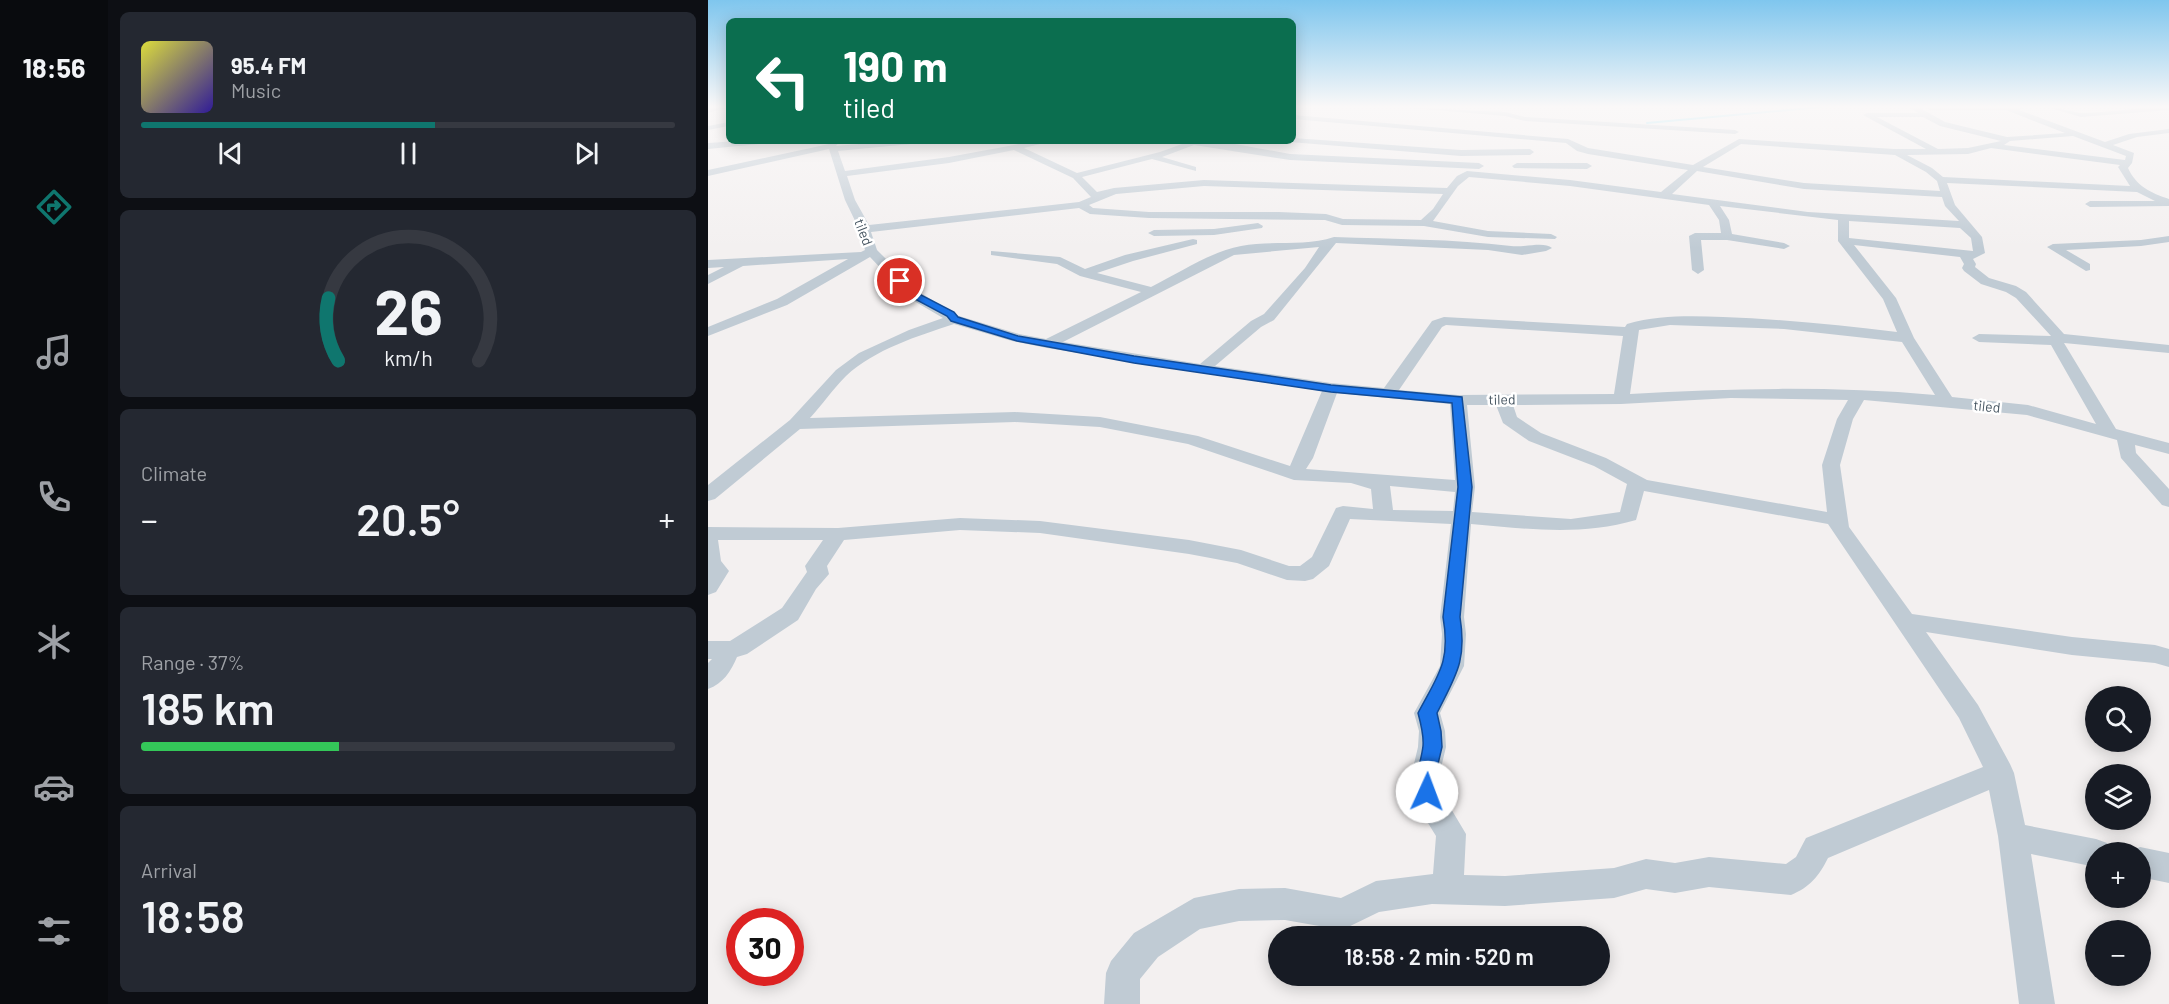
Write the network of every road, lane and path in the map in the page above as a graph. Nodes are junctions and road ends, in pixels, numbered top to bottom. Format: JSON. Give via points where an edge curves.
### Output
{"nodes":[{"id":1,"x":794,"y":154,"type":"edge"},
{"id":2,"x":836,"y":154,"type":"edge"},
{"id":3,"x":980,"y":154,"type":"edge"},
{"id":4,"x":1029,"y":154,"type":"edge"},
{"id":5,"x":1162,"y":154,"type":"edge"},
{"id":6,"x":1273,"y":154,"type":"edge"},
{"id":7,"x":1606,"y":154,"type":"edge"},
{"id":8,"x":1718,"y":154,"type":"edge"},
{"id":9,"x":1898,"y":154,"type":"edge"},
{"id":10,"x":2055,"y":154,"type":"edge"},
{"id":11,"x":2128,"y":154,"type":"edge"},
{"id":12,"x":1153,"y":157,"type":"junction"},
{"id":13,"x":1290,"y":157,"type":"junction"},
{"id":14,"x":2128,"y":163,"type":"junction"},
{"id":15,"x":1496,"y":166,"type":"dead end"},
{"id":16,"x":1507,"y":166,"type":"dead end"},
{"id":17,"x":1587,"y":166,"type":"dead end"},
{"id":18,"x":737,"y":167,"type":"junction"},
{"id":19,"x":1282,"y":167,"type":"dead end"},
{"id":20,"x":1695,"y":168,"type":"junction"},
{"id":21,"x":1193,"y":169,"type":"dead end"},
{"id":22,"x":1467,"y":170,"type":"junction"},
{"id":23,"x":708,"y":173,"type":"edge"},
{"id":24,"x":1272,"y":173,"type":"dead end"},
{"id":25,"x":1990,"y":173,"type":"dead end"},
{"id":26,"x":756,"y":174,"type":"dead end"},
{"id":27,"x":842,"y":174,"type":"junction"},
{"id":28,"x":2115,"y":177,"type":"dead end"},
{"id":29,"x":2127,"y":178,"type":"junction"},
{"id":30,"x":1080,"y":179,"type":"junction"},
{"id":31,"x":1941,"y":180,"type":"junction"},
{"id":32,"x":1204,"y":183,"type":"junction"},
{"id":33,"x":2007,"y":184,"type":"junction"},
{"id":34,"x":1804,"y":186,"type":"junction"},
{"id":35,"x":2138,"y":189,"type":"junction"},
{"id":36,"x":1119,"y":190,"type":"junction"},
{"id":37,"x":1450,"y":191,"type":"junction"},
{"id":38,"x":1946,"y":194,"type":"junction"},
{"id":39,"x":1103,"y":195,"type":"junction"},
{"id":40,"x":1663,"y":196,"type":"junction"},
{"id":41,"x":1712,"y":202,"type":"junction"},
{"id":42,"x":2090,"y":204,"type":"dead end"},
{"id":43,"x":2169,"y":204,"type":"edge"},
{"id":44,"x":1081,"y":205,"type":"junction"},
{"id":45,"x":1805,"y":206,"type":"junction"},
{"id":46,"x":1851,"y":207,"type":"junction"},
{"id":47,"x":1346,"y":222,"type":"junction"},
{"id":48,"x":1400,"y":224,"type":"junction"},
{"id":49,"x":1424,"y":224,"type":"junction"},
{"id":50,"x":1962,"y":225,"type":"junction"},
{"id":51,"x":1265,"y":226,"type":"junction"},
{"id":52,"x":1439,"y":226,"type":"junction"},
{"id":53,"x":865,"y":229,"type":"junction"},
{"id":54,"x":1479,"y":232,"type":"junction"},
{"id":55,"x":1154,"y":233,"type":"dead end"},
{"id":56,"x":1727,"y":237,"type":"junction"},
{"id":57,"x":1193,"y":238,"type":"junction"},
{"id":58,"x":2169,"y":239,"type":"edge"},
{"id":59,"x":1332,"y":241,"type":"junction"},
{"id":60,"x":1844,"y":241,"type":"junction"},
{"id":61,"x":1388,"y":243,"type":"junction"},
{"id":62,"x":1427,"y":245,"type":"junction"},
{"id":63,"x":1784,"y":246,"type":"dead end"},
{"id":64,"x":1245,"y":248,"type":"junction"},
{"id":65,"x":1470,"y":251,"type":"junction"},
{"id":66,"x":1230,"y":252,"type":"junction"},
{"id":67,"x":869,"y":253,"type":"junction"},
{"id":68,"x":995,"y":253,"type":"dead end"},
{"id":69,"x":1971,"y":255,"type":"junction"},
{"id":70,"x":708,"y":256,"type":"edge"},
{"id":71,"x":745,"y":261,"type":"junction"},
{"id":72,"x":714,"y":264,"type":"edge"},
{"id":73,"x":2086,"y":267,"type":"dead end"},
{"id":74,"x":1698,"y":270,"type":"dead end"},
{"id":75,"x":1084,"y":273,"type":"junction"},
{"id":76,"x":708,"y":280,"type":"edge"},
{"id":77,"x":1152,"y":291,"type":"junction"},
{"id":78,"x":954,"y":319,"type":"junction"},
{"id":79,"x":708,"y":332,"type":"edge"},
{"id":80,"x":1632,"y":332,"type":"junction"},
{"id":81,"x":1907,"y":338,"type":"junction"},
{"id":82,"x":1979,"y":338,"type":"dead end"},
{"id":83,"x":2058,"y":340,"type":"junction"},
{"id":84,"x":1047,"y":344,"type":"junction"},
{"id":85,"x":2169,"y":349,"type":"edge"},
{"id":86,"x":1203,"y":369,"type":"junction"},
{"id":87,"x":1331,"y":388,"type":"junction"},
{"id":88,"x":1389,"y":392,"type":"junction"},
{"id":89,"x":1859,"y":395,"type":"junction"},
{"id":90,"x":1503,"y":399,"type":"junction"},
{"id":91,"x":1621,"y":399,"type":"junction"},
{"id":92,"x":1458,"y":400,"type":"junction"},
{"id":93,"x":1947,"y":402,"type":"junction"},
{"id":94,"x":796,"y":424,"type":"junction"},
{"id":95,"x":2117,"y":433,"type":"junction"},
{"id":96,"x":2169,"y":449,"type":"edge"},
{"id":97,"x":1294,"y":474,"type":"junction"},
{"id":98,"x":731,"y":476,"type":"junction"},
{"id":99,"x":1353,"y":477,"type":"junction"},
{"id":100,"x":708,"y":479,"type":"edge"},
{"id":101,"x":1642,"y":485,"type":"junction"},
{"id":102,"x":1465,"y":487,"type":"junction"},
{"id":103,"x":708,"y":495,"type":"edge"},
{"id":104,"x":2169,"y":501,"type":"edge"},
{"id":105,"x":1384,"y":516,"type":"junction"},
{"id":106,"x":1462,"y":518,"type":"junction"},
{"id":107,"x":1838,"y":520,"type":"junction"},
{"id":108,"x":708,"y":533,"type":"edge"},
{"id":109,"x":838,"y":534,"type":"junction"},
{"id":110,"x":708,"y":539,"type":"edge"},
{"id":111,"x":708,"y":586,"type":"edge"},
{"id":112,"x":1905,"y":621,"type":"junction"},
{"id":113,"x":718,"y":651,"type":"edge"},
{"id":114,"x":2169,"y":658,"type":"edge"},
{"id":115,"x":708,"y":679,"type":"edge"},
{"id":116,"x":2000,"y":773,"type":"junction"},
{"id":117,"x":2013,"y":836,"type":"junction"},
{"id":118,"x":2085,"y":851,"type":"edge"},
{"id":119,"x":2151,"y":864,"type":"edge"},
{"id":120,"x":2169,"y":868,"type":"edge"},
{"id":121,"x":1448,"y":890,"type":"junction"},
{"id":122,"x":1122,"y":1004,"type":"edge"},
{"id":123,"x":2037,"y":1004,"type":"edge"}],
"edges":[{"from":1,"to":18,"type":"street"},
{"from":2,"to":27,"type":"street","name":"tiled"},
{"from":3,"to":27,"type":"street"},
{"from":4,"to":30,"type":"street"},
{"from":5,"to":12,"type":"street"},
{"from":6,"to":13,"type":"street"},
{"from":7,"to":20,"type":"street"},
{"from":8,"to":20,"type":"street"},
{"from":9,"to":31,"type":"street"},
{"from":10,"to":14,"type":"street"},
{"from":11,"to":14,"type":"street"},
{"from":12,"to":21,"type":"street"},
{"from":12,"to":30,"type":"street"},
{"from":13,"to":19,"type":"street"},
{"from":13,"to":22,"type":"street"},
{"from":14,"to":29,"type":"street","via":[[2123,167]]},
{"from":15,"to":22,"type":"street"},
{"from":16,"to":17,"type":"street"},
{"from":18,"to":23,"type":"street"},
{"from":18,"to":26,"type":"street"},
{"from":20,"to":34,"type":"street"},
{"from":20,"to":40,"type":"street","via":[[1689,180]]},
{"from":22,"to":37,"type":"street"},
{"from":22,"to":40,"type":"street","via":[[1570,183],[1630,196]]},
{"from":24,"to":32,"type":"street"},
{"from":25,"to":33,"type":"street"},
{"from":27,"to":53,"type":"street","name":"tiled"},
{"from":28,"to":29,"type":"street"},
{"from":29,"to":35,"type":"street"},
{"from":30,"to":36,"type":"street","via":[[1121,184]]},
{"from":30,"to":39,"type":"street","via":[[1094,195]]},
{"from":31,"to":33,"type":"street"},
{"from":31,"to":38,"type":"street"},
{"from":32,"to":36,"type":"street"},
{"from":32,"to":37,"type":"street"},
{"from":33,"to":35,"type":"street"},
{"from":34,"to":45,"type":"street"},
{"from":34,"to":46,"type":"street"},
{"from":35,"to":43,"type":"street"},
{"from":36,"to":39,"type":"street"},
{"from":37,"to":49,"type":"street"},
{"from":38,"to":46,"type":"street"},
{"from":38,"to":50,"type":"street","via":[[1950,206],[1966,223]]},
{"from":39,"to":44,"type":"street"},
{"from":40,"to":41,"type":"street"},
{"from":41,"to":45,"type":"street"},
{"from":41,"to":56,"type":"street","via":[[1724,219]]},
{"from":42,"to":43,"type":"street"},
{"from":44,"to":47,"type":"street","via":[[1090,211],[1279,214]]},
{"from":44,"to":53,"type":"street"},
{"from":45,"to":46,"type":"street"},
{"from":46,"to":50,"type":"street"},
{"from":46,"to":60,"type":"street","via":[[1842,226]]},
{"from":47,"to":48,"type":"street"},
{"from":47,"to":51,"type":"street"},
{"from":47,"to":59,"type":"street"},
{"from":48,"to":49,"type":"street"},
{"from":48,"to":61,"type":"street"},
{"from":49,"to":52,"type":"street"},
{"from":50,"to":69,"type":"street","via":[[1976,237],[1978,253]]},
{"from":51,"to":57,"type":"street"},
{"from":51,"to":64,"type":"street","via":[[1256,229]]},
{"from":52,"to":54,"type":"street"},
{"from":52,"to":62,"type":"street"},
{"from":53,"to":67,"type":"street","name":"tiled"},
{"from":54,"to":65,"type":"street"},
{"from":54,"to":65,"type":"street","via":[[1548,242],[1522,251]]},
{"from":55,"to":57,"type":"street"},
{"from":56,"to":63,"type":"street"},
{"from":56,"to":74,"type":"street","via":[[1695,236]]},
{"from":57,"to":66,"type":"street"},
{"from":57,"to":75,"type":"street"},
{"from":58,"to":73,"type":"street","via":[[2054,247]]},
{"from":59,"to":61,"type":"street"},
{"from":59,"to":64,"type":"street","via":[[1295,247]]},
{"from":59,"to":86,"type":"street","via":[[1269,317]]},
{"from":60,"to":69,"type":"street"},
{"from":60,"to":81,"type":"street","via":[[1889,298]]},
{"from":61,"to":62,"type":"street"},
{"from":62,"to":65,"type":"street"},
{"from":64,"to":66,"type":"street"},
{"from":66,"to":77,"type":"street"},
{"from":67,"to":71,"type":"street"},
{"from":67,"to":78,"type":"street","name":"tiled","via":[[914,295]]},
{"from":67,"to":79,"type":"street","via":[[782,302]]},
{"from":68,"to":75,"type":"street","via":[[1050,259]]},
{"from":69,"to":83,"type":"street","via":[[1966,257],[1968,268],[1985,281],[2021,295]]},
{"from":70,"to":72,"type":"street"},
{"from":71,"to":72,"type":"street"},
{"from":71,"to":76,"type":"street"},
{"from":75,"to":77,"type":"street"},
{"from":77,"to":84,"type":"street"},
{"from":78,"to":84,"type":"street","name":"tiled"},
{"from":78,"to":94,"type":"street","via":[[864,356],[841,373]]},
{"from":80,"to":81,"type":"street","via":[[1632,327],[1669,321],[1744,321]]},
{"from":80,"to":88,"type":"street","via":[[1444,321],[1437,324]]},
{"from":80,"to":91,"type":"street"},
{"from":81,"to":93,"type":"street"},
{"from":82,"to":83,"type":"street"},
{"from":83,"to":85,"type":"street"},
{"from":83,"to":95,"type":"street"},
{"from":84,"to":86,"type":"street","name":"tiled"},
{"from":86,"to":87,"type":"street","name":"tiled"},
{"from":87,"to":88,"type":"street","name":"tiled"},
{"from":87,"to":97,"type":"street"},
{"from":88,"to":92,"type":"street","name":"tiled"},
{"from":89,"to":91,"type":"street","name":"tiled","via":[[1731,393]]},
{"from":89,"to":93,"type":"street","name":"tiled"},
{"from":89,"to":107,"type":"street","via":[[1845,419],[1831,465]]},
{"from":90,"to":91,"type":"street","name":"tiled"},
{"from":90,"to":92,"type":"street","name":"tiled"},
{"from":90,"to":101,"type":"street","via":[[1509,418],[1535,437],[1600,462]]},
{"from":92,"to":102,"type":"street"},
{"from":93,"to":95,"type":"street","name":"tiled","via":[[2028,410]]},
{"from":94,"to":97,"type":"street","via":[[1015,417],[1100,422],[1192,440]]},
{"from":94,"to":98,"type":"street"},
{"from":95,"to":96,"type":"street","name":"tiled"},
{"from":95,"to":104,"type":"street","via":[[2127,454]]},
{"from":97,"to":99,"type":"street"},
{"from":98,"to":100,"type":"street"},
{"from":98,"to":103,"type":"street"},
{"from":99,"to":102,"type":"street"},
{"from":99,"to":105,"type":"street","via":[[1380,486]]},
{"from":101,"to":106,"type":"street","via":[[1634,488],[1629,516],[1613,522],[1574,524]]},
{"from":101,"to":107,"type":"street"},
{"from":102,"to":106,"type":"street"},
{"from":105,"to":106,"type":"street"},
{"from":105,"to":109,"type":"street","via":[[1343,512],[1321,561],[1305,574],[1287,573],[1241,557],[1189,547],[1040,527],[960,524]]},
{"from":106,"to":121,"type":"street","via":[[1452,617],[1452,666],[1427,713],[1432,731],[1427,792],[1451,834]]},
{"from":107,"to":112,"type":"street","via":[[1839,528]]},
{"from":108,"to":109,"type":"street"},
{"from":109,"to":113,"type":"street","via":[[816,566],[818,574],[790,614],[738,648]]},
{"from":110,"to":111,"type":"street","via":[[711,562],[718,571]]},
{"from":112,"to":114,"type":"street"},
{"from":112,"to":116,"type":"street","via":[[1969,712]]},
{"from":113,"to":115,"type":"street","via":[[722,664]]},
{"from":116,"to":117,"type":"street"},
{"from":116,"to":121,"type":"street","via":[[1817,848],[1807,867],[1791,880],[1709,872],[1675,878],[1646,874],[1614,883],[1505,891]]},
{"from":117,"to":118,"type":"street"},
{"from":117,"to":123,"type":"street"},
{"from":119,"to":120,"type":"street"},
{"from":121,"to":122,"type":"street","via":[[1376,897],[1342,914],[1285,904],[1239,905],[1194,914],[1146,945],[1123,973]]}]}
